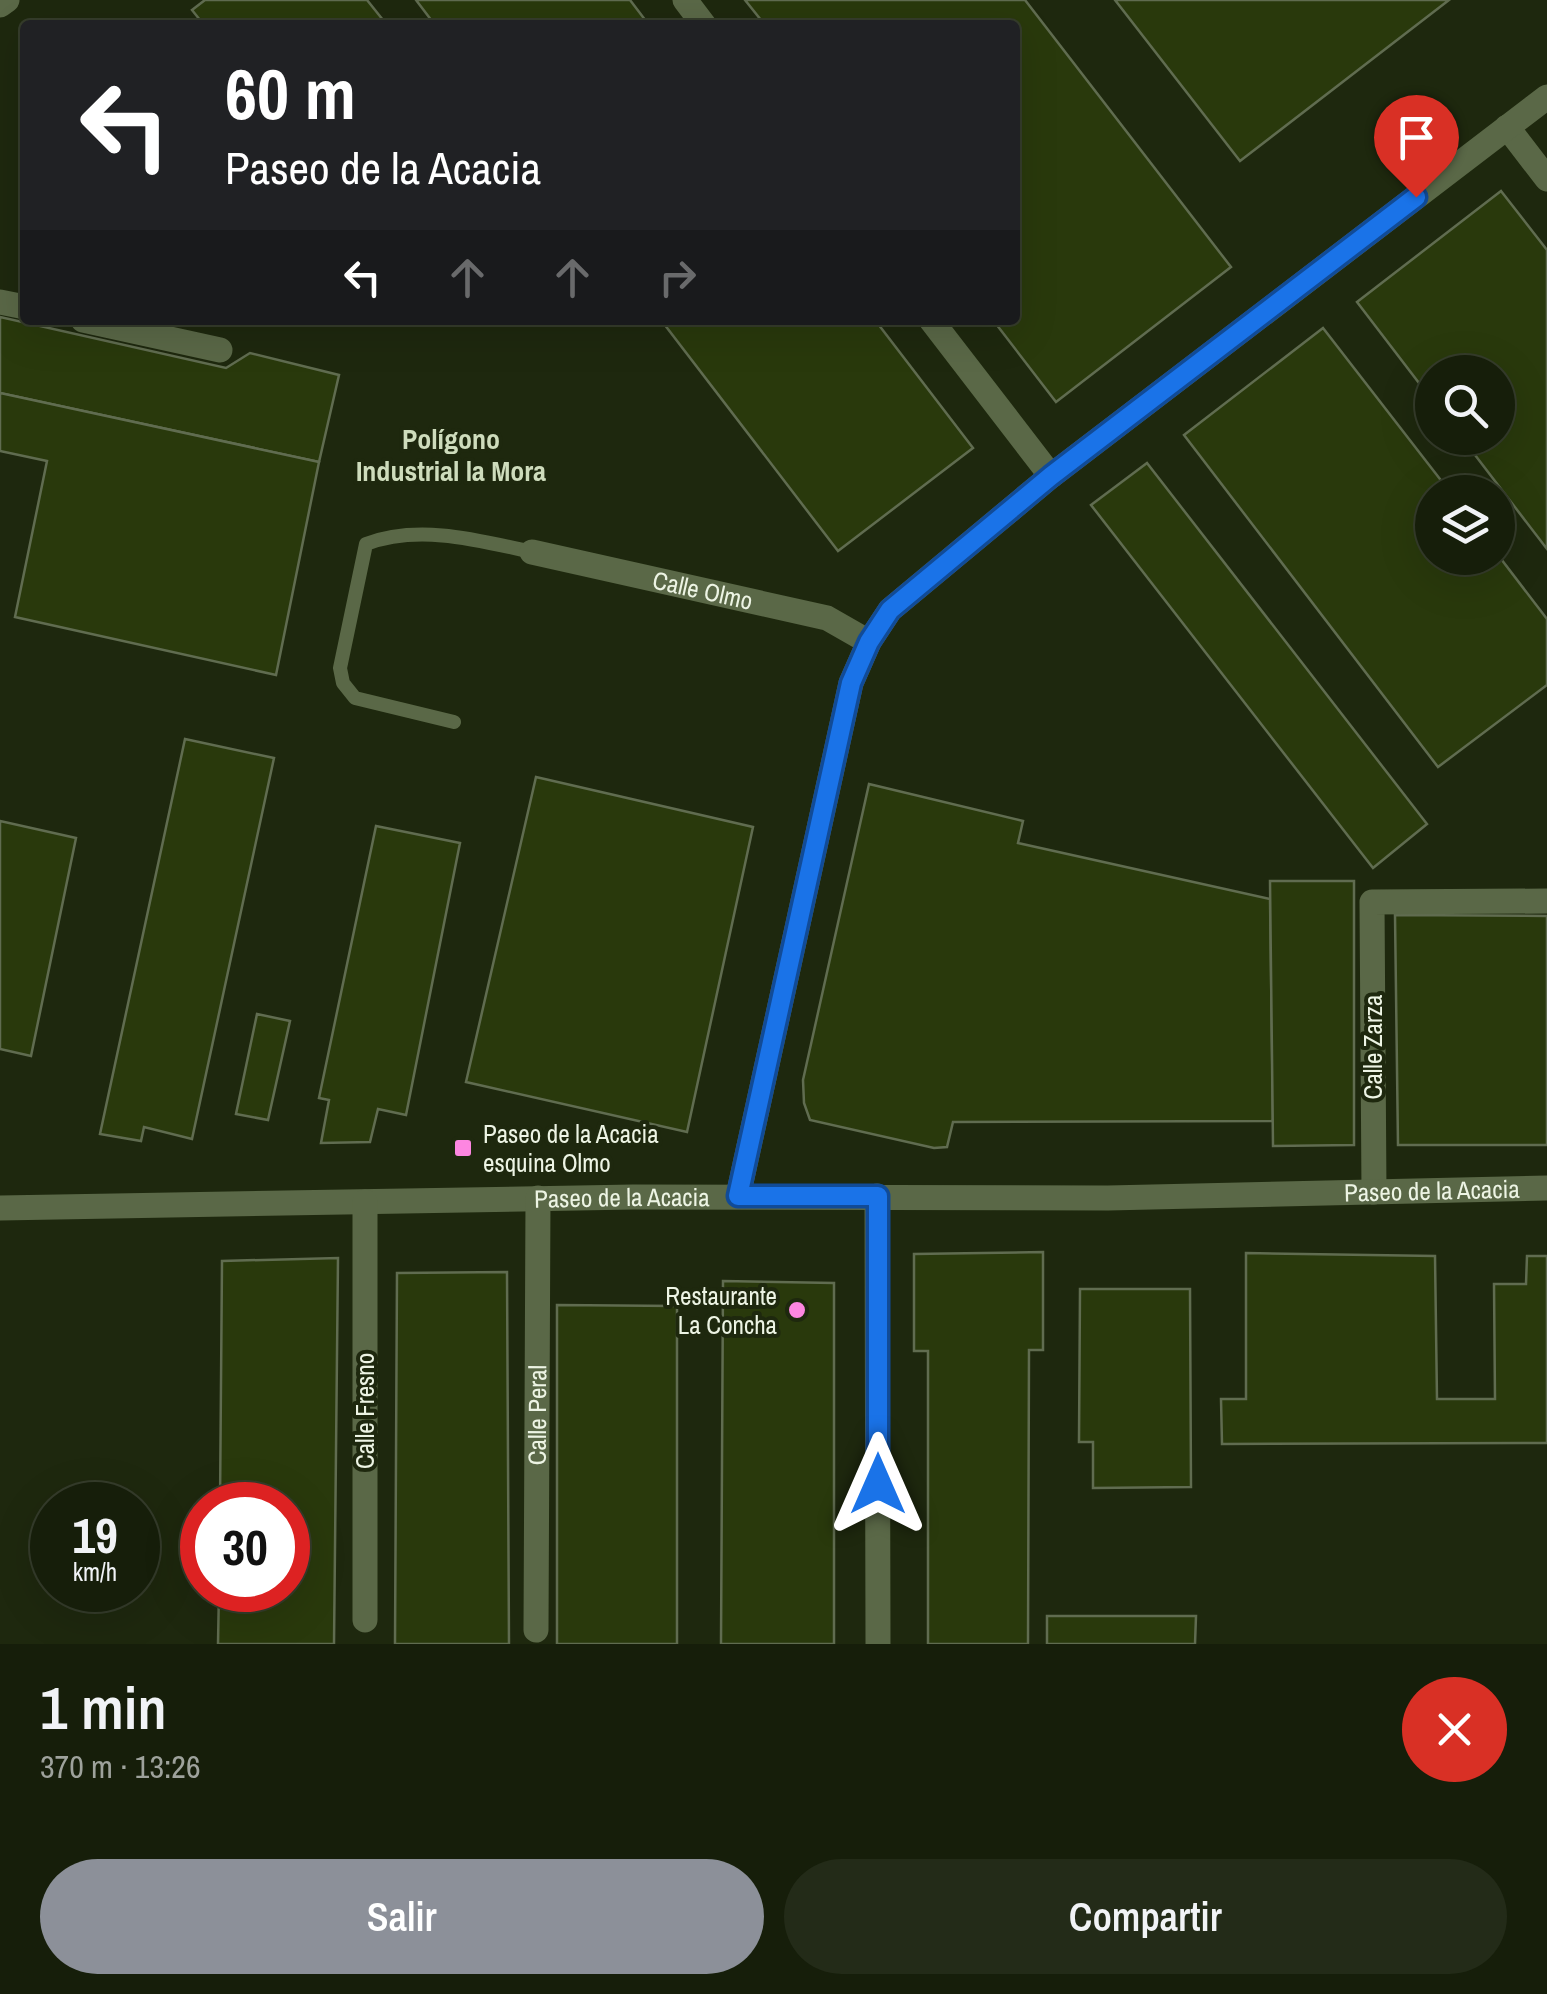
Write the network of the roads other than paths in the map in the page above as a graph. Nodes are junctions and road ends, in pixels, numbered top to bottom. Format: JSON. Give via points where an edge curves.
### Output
{"nodes":[{"id":1,"x":7,"y":0,"type":"edge"},
{"id":2,"x":685,"y":0,"type":"edge"},
{"id":3,"x":0,"y":5,"type":"edge"},
{"id":4,"x":700,"y":20,"type":"edge"},
{"id":5,"x":1547,"y":97,"type":"edge"},
{"id":6,"x":1507,"y":127,"type":"junction"},
{"id":7,"x":1547,"y":179,"type":"edge"},
{"id":8,"x":106,"y":325,"type":"edge"},
{"id":9,"x":935,"y":325,"type":"edge"},
{"id":10,"x":220,"y":350,"type":"dead end"},
{"id":11,"x":1051,"y":476,"type":"junction"},
{"id":12,"x":532,"y":552,"type":"joint"},
{"id":13,"x":869,"y":642,"type":"junction"},
{"id":14,"x":454,"y":722,"type":"dead end"},
{"id":15,"x":1547,"y":901,"type":"edge"},
{"id":16,"x":1547,"y":1188,"type":"edge"},
{"id":17,"x":1374,"y":1192,"type":"junction"},
{"id":18,"x":738,"y":1196,"type":"junction"},
{"id":19,"x":878,"y":1196,"type":"junction"},
{"id":20,"x":538,"y":1198,"type":"junction"},
{"id":21,"x":365,"y":1202,"type":"junction"},
{"id":22,"x":0,"y":1208,"type":"edge"},
{"id":23,"x":365,"y":1620,"type":"dead end"},
{"id":24,"x":536,"y":1630,"type":"dead end"},
{"id":25,"x":878,"y":1644,"type":"edge"}],
"edges":[{"from":1,"to":3,"type":"street"},
{"from":2,"to":4,"type":"street"},
{"from":5,"to":6,"type":"street"},
{"from":6,"to":7,"type":"street"},
{"from":6,"to":11,"type":"street"},
{"from":8,"to":10,"type":"street"},
{"from":9,"to":11,"type":"street"},
{"from":11,"to":13,"type":"street","via":[[890,610]]},
{"from":12,"to":13,"type":"street","name":"Calle Olmo","via":[[827,618]]},
{"from":12,"to":14,"type":"lane","via":[[476,539],[393,534],[366,544],[340,668],[344,683],[354,698]]},
{"from":13,"to":18,"type":"street","via":[[851,683]]},
{"from":15,"to":17,"type":"street","name":"Calle Zarza","via":[[1372,902]]},
{"from":16,"to":17,"type":"street","name":"Paseo de la Acacia"},
{"from":17,"to":19,"type":"street","name":"Paseo de la Acacia"},
{"from":18,"to":19,"type":"street","name":"Paseo de la Acacia"},
{"from":18,"to":20,"type":"street","name":"Paseo de la Acacia"},
{"from":19,"to":25,"type":"street"},
{"from":20,"to":21,"type":"street","name":"Paseo de la Acacia"},
{"from":20,"to":24,"type":"street","name":"Calle Peral"},
{"from":21,"to":22,"type":"street","name":"Paseo de la Acacia"},
{"from":21,"to":23,"type":"street","name":"Calle Fresno"}]}
